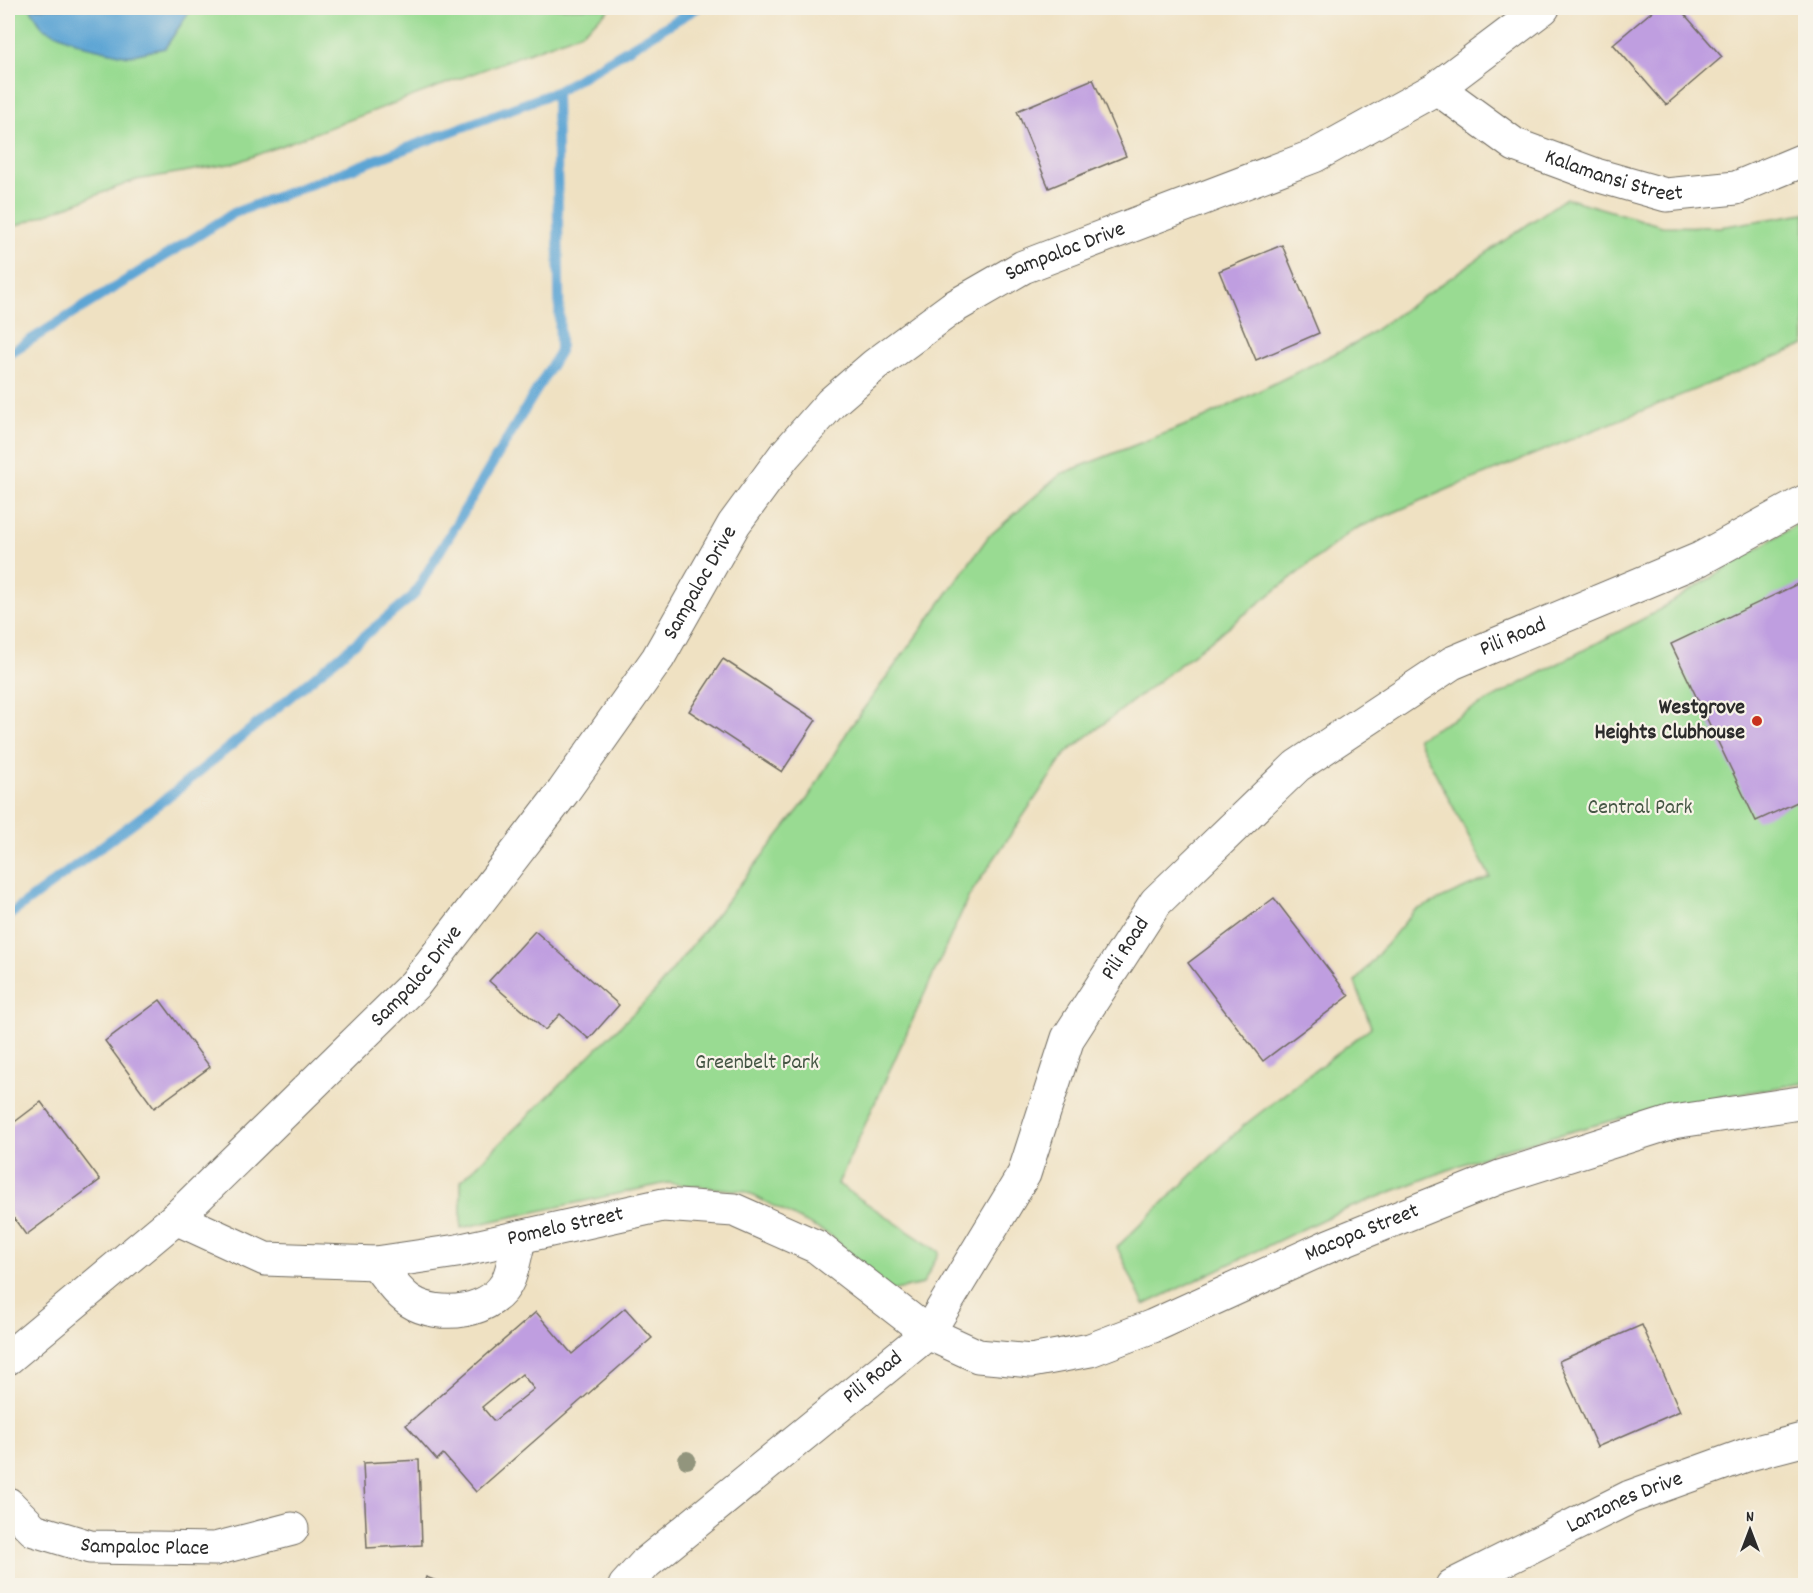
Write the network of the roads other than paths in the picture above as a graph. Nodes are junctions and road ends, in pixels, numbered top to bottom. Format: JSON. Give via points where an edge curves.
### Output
{"nodes":[{"id":1,"x":1543,"y":8,"type":"edge"},
{"id":2,"x":1437,"y":88,"type":"junction"},
{"id":3,"x":1806,"y":159,"type":"edge"},
{"id":4,"x":1806,"y":501,"type":"edge"},
{"id":5,"x":1806,"y":1102,"type":"edge"},
{"id":6,"x":176,"y":1218,"type":"junction"},
{"id":7,"x":520,"y":1237,"type":"junction"},
{"id":8,"x":376,"y":1263,"type":"junction"},
{"id":9,"x":928,"y":1333,"type":"junction"},
{"id":10,"x":8,"y":1358,"type":"edge"},
{"id":11,"x":1806,"y":1439,"type":"edge"},
{"id":12,"x":8,"y":1504,"type":"edge"},
{"id":13,"x":292,"y":1529,"type":"dead end"},
{"id":14,"x":625,"y":1586,"type":"edge"},
{"id":15,"x":1452,"y":1586,"type":"edge"}],
"edges":[{"from":1,"to":2,"type":"street","name":"Sampaloc Drive"},
{"from":2,"to":3,"type":"street","name":"Kalamansi Street","via":[[1515,146],[1666,195],[1736,188]]},
{"from":2,"to":6,"type":"street","name":"Sampaloc Drive","via":[[1314,156],[1023,267],[952,308],[875,364],[831,403],[784,456],[734,524],[658,658],[563,792],[415,984]]},
{"from":4,"to":9,"type":"street","name":"Pili Road","via":[[1700,559],[1452,663],[1297,766],[1156,902],[1068,1038],[1024,1174]]},
{"from":5,"to":9,"type":"street","name":"Macopa Street","via":[[1673,1122],[1500,1176],[1090,1350],[1030,1361],[978,1356]]},
{"from":6,"to":8,"type":"street","name":"Pomelo Street","via":[[265,1259]]},
{"from":6,"to":10,"type":"street","name":"Sampaloc Drive"},
{"from":7,"to":8,"type":"street","name":"Pomelo Street"},
{"from":7,"to":8,"type":"street","via":[[508,1279],[496,1295],[464,1310],[425,1309],[417,1305],[396,1288]]},
{"from":7,"to":9,"type":"street","name":"Pomelo Street","via":[[663,1205],[734,1210],[817,1247]]},
{"from":9,"to":14,"type":"street","name":"Pili Road","via":[[646,1563]]},
{"from":11,"to":15,"type":"street","name":"Lanzones Drive","via":[[1749,1454],[1630,1497]]},
{"from":12,"to":13,"type":"street","name":"Sampaloc Place","via":[[34,1530],[90,1546],[215,1549]]}]}
